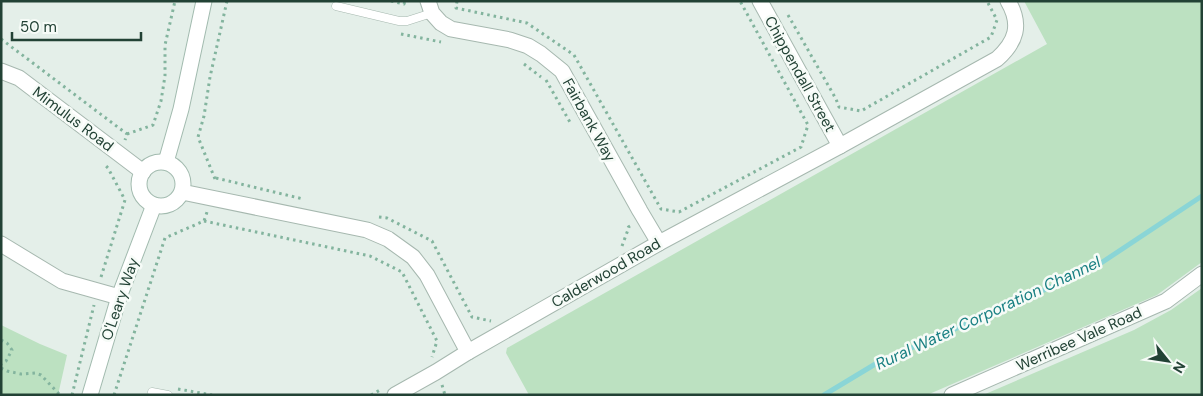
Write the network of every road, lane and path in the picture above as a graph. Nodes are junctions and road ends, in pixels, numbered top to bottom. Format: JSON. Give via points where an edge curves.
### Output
{"nodes":[{"id":1,"x":175,"y":1,"type":"edge"},
{"id":2,"x":204,"y":1,"type":"edge"},
{"id":3,"x":227,"y":1,"type":"edge"},
{"id":4,"x":391,"y":1,"type":"edge"},
{"id":5,"x":405,"y":1,"type":"edge"},
{"id":6,"x":457,"y":1,"type":"edge"},
{"id":7,"x":740,"y":1,"type":"edge"},
{"id":8,"x":760,"y":1,"type":"edge"},
{"id":9,"x":987,"y":1,"type":"edge"},
{"id":10,"x":1008,"y":1,"type":"edge"},
{"id":11,"x":336,"y":6,"type":"dead end"},
{"id":12,"x":430,"y":7,"type":"edge"},
{"id":13,"x":785,"y":10,"type":"dead end"},
{"id":14,"x":399,"y":34,"type":"dead end"},
{"id":15,"x":445,"y":43,"type":"dead end"},
{"id":16,"x":520,"y":61,"type":"dead end"},
{"id":17,"x":1,"y":71,"type":"edge"},
{"id":18,"x":571,"y":124,"type":"dead end"},
{"id":19,"x":127,"y":134,"type":"dead end"},
{"id":20,"x":840,"y":146,"type":"junction"},
{"id":21,"x":101,"y":162,"type":"dead end"},
{"id":22,"x":166,"y":162,"type":"junction"},
{"id":23,"x":143,"y":172,"type":"junction"},
{"id":24,"x":216,"y":178,"type":"junction"},
{"id":25,"x":182,"y":192,"type":"junction"},
{"id":26,"x":210,"y":199,"type":"junction"},
{"id":27,"x":311,"y":201,"type":"dead end"},
{"id":28,"x":154,"y":205,"type":"junction"},
{"id":29,"x":378,"y":216,"type":"dead end"},
{"id":30,"x":204,"y":220,"type":"junction"},
{"id":31,"x":625,"y":220,"type":"dead end"},
{"id":32,"x":659,"y":243,"type":"junction"},
{"id":33,"x":1,"y":244,"type":"edge"},
{"id":34,"x":622,"y":246,"type":"dead end"},
{"id":35,"x":1202,"y":274,"type":"edge"},
{"id":36,"x":97,"y":292,"type":"junction"},
{"id":37,"x":119,"y":298,"type":"junction"},
{"id":38,"x":492,"y":321,"type":"dead end"},
{"id":39,"x":1,"y":340,"type":"edge"},
{"id":40,"x":468,"y":352,"type":"junction"},
{"id":41,"x":1,"y":364,"type":"edge"},
{"id":42,"x":1,"y":368,"type":"edge"},
{"id":43,"x":436,"y":372,"type":"junction"},
{"id":44,"x":176,"y":389,"type":"dead end"},
{"id":45,"x":152,"y":392,"type":"dead end"},
{"id":46,"x":60,"y":395,"type":"edge"},
{"id":47,"x":72,"y":395,"type":"edge"},
{"id":48,"x":90,"y":395,"type":"edge"},
{"id":49,"x":114,"y":395,"type":"edge"},
{"id":50,"x":168,"y":395,"type":"edge"},
{"id":51,"x":212,"y":395,"type":"edge"},
{"id":52,"x":395,"y":395,"type":"edge"},
{"id":53,"x":445,"y":395,"type":"edge"},
{"id":54,"x":952,"y":395,"type":"edge"}],
"edges":[{"from":1,"to":19,"type":"path","via":[[165,45],[161,101],[154,125]]},
{"from":2,"to":22,"type":"street"},
{"from":3,"to":24,"type":"path","via":[[198,137]]},
{"from":4,"to":5,"type":"path","via":[[404,4]]},
{"from":6,"to":7,"type":"path","via":[[456,8],[528,23],[574,55],[661,209],[679,212],[801,147],[808,125]]},
{"from":8,"to":20,"type":"street","name":"Chippendall Street"},
{"from":9,"to":13,"type":"path","via":[[997,20],[991,38],[861,112],[839,107]]},
{"from":10,"to":20,"type":"street","name":"Calderwood Road","via":[[1017,27],[1008,50]]},
{"from":11,"to":12,"type":"lane","name":"Fairbank Way","via":[[399,21],[407,21]]},
{"from":12,"to":32,"type":"street","name":"Fairbank Way","via":[[441,23],[451,29],[528,46],[562,71]]},
{"from":14,"to":15,"type":"path"},
{"from":16,"to":18,"type":"path","via":[[547,81]]},
{"from":17,"to":23,"type":"street","name":"Mimulus Road","via":[[19,78]]},
{"from":20,"to":32,"type":"street","name":"Calderwood Road"},
{"from":21,"to":36,"type":"path","via":[[108,168],[125,200]]},
{"from":22,"to":23,"type":"street","via":[[153,164]]},
{"from":22,"to":25,"type":"street","via":[[179,170]]},
{"from":23,"to":28,"type":"street","via":[[140,193]]},
{"from":24,"to":26,"type":"path"},
{"from":24,"to":27,"type":"path"},
{"from":25,"to":26,"type":"street"},
{"from":25,"to":28,"type":"street","via":[[169,205]]},
{"from":26,"to":30,"type":"path"},
{"from":26,"to":40,"type":"street","via":[[366,230],[388,239],[413,258],[427,274]]},
{"from":28,"to":37,"type":"street","name":"O'Leary Way"},
{"from":29,"to":38,"type":"path","via":[[432,242],[472,317]]},
{"from":30,"to":43,"type":"path","via":[[370,256],[402,272],[437,341],[430,361]]},
{"from":30,"to":49,"type":"path","via":[[165,238]]},
{"from":31,"to":34,"type":"path","via":[[629,227]]},
{"from":32,"to":40,"type":"street","name":"Calderwood Road"},
{"from":33,"to":36,"type":"street","via":[[62,281]]},
{"from":35,"to":54,"type":"street","name":"Werribee Vale Road","via":[[1166,301]]},
{"from":36,"to":37,"type":"street"},
{"from":36,"to":47,"type":"path"},
{"from":37,"to":48,"type":"street","name":"O'Leary Way"},
{"from":39,"to":41,"type":"path","via":[[12,350]]},
{"from":40,"to":43,"type":"street","name":"Calderwood Road"},
{"from":42,"to":46,"type":"path","via":[[41,375]]},
{"from":43,"to":52,"type":"street","name":"Calderwood Road"},
{"from":43,"to":53,"type":"path"},
{"from":44,"to":51,"type":"path"},
{"from":45,"to":50,"type":"lane"}]}
